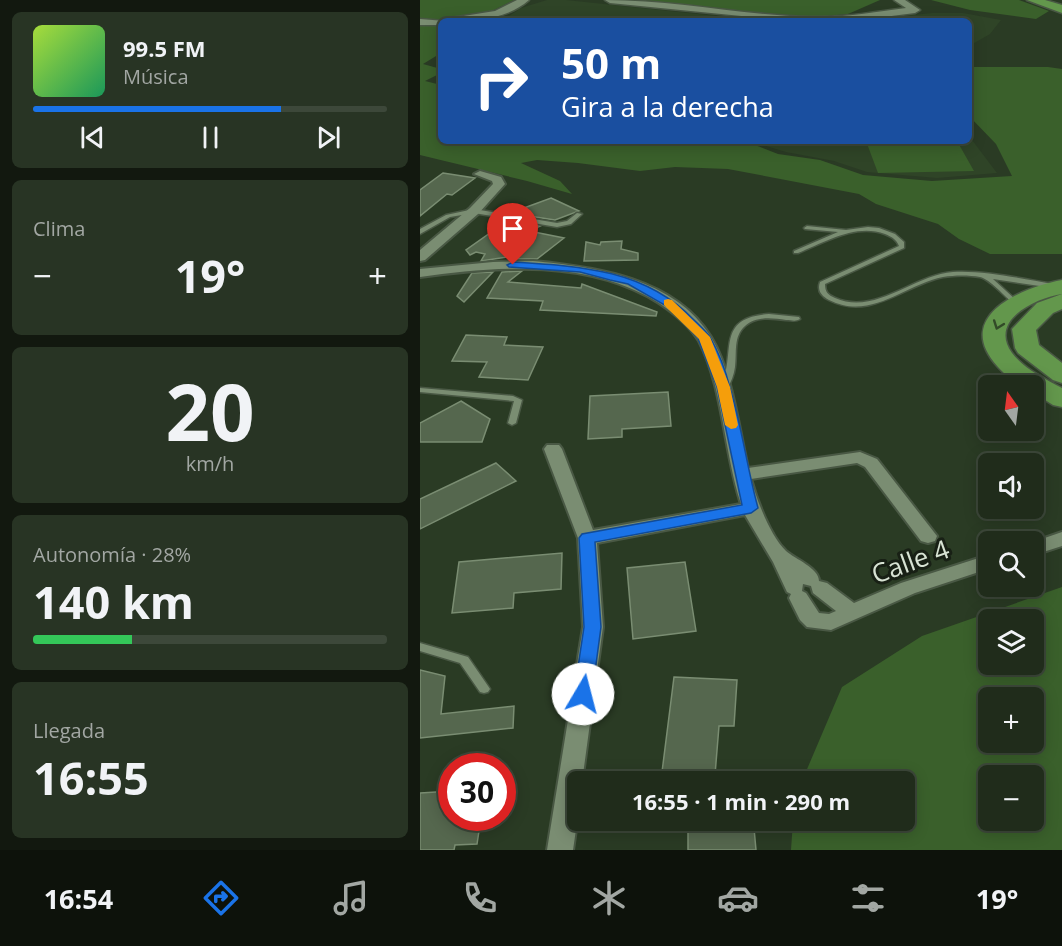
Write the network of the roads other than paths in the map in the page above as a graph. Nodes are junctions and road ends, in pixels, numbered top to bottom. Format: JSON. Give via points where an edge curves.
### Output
{"nodes":[{"id":1,"x":524,"y":0,"type":"edge"},
{"id":2,"x":610,"y":0,"type":"edge"},
{"id":3,"x":899,"y":0,"type":"edge"},
{"id":4,"x":1033,"y":0,"type":"edge"},
{"id":5,"x":1049,"y":0,"type":"edge"},
{"id":6,"x":1062,"y":3,"type":"edge"},
{"id":7,"x":1062,"y":9,"type":"edge"},
{"id":8,"x":471,"y":18,"type":"edge"},
{"id":9,"x":795,"y":18,"type":"edge"},
{"id":10,"x":845,"y":18,"type":"edge"},
{"id":11,"x":420,"y":22,"type":"edge"},
{"id":12,"x":438,"y":22,"type":"edge"},
{"id":13,"x":480,"y":174,"type":"dead end"},
{"id":14,"x":474,"y":211,"type":"junction"},
{"id":15,"x":579,"y":214,"type":"dead end"},
{"id":16,"x":807,"y":228,"type":"dead end"},
{"id":17,"x":420,"y":232,"type":"edge"},
{"id":18,"x":846,"y":232,"type":"junction"},
{"id":19,"x":796,"y":252,"type":"dead end"},
{"id":20,"x":420,"y":257,"type":"edge"},
{"id":21,"x":420,"y":273,"type":"edge"},
{"id":22,"x":986,"y":276,"type":"junction"},
{"id":23,"x":1061,"y":292,"type":"edge"},
{"id":24,"x":1015,"y":302,"type":"junction"},
{"id":25,"x":796,"y":319,"type":"dead end"},
{"id":26,"x":1062,"y":375,"type":"edge"},
{"id":27,"x":724,"y":387,"type":"junction"},
{"id":28,"x":420,"y":390,"type":"edge"},
{"id":29,"x":1062,"y":399,"type":"edge"},
{"id":30,"x":512,"y":423,"type":"dead end"},
{"id":31,"x":553,"y":449,"type":"dead end"},
{"id":32,"x":741,"y":475,"type":"junction"},
{"id":33,"x":751,"y":508,"type":"junction"},
{"id":34,"x":928,"y":536,"type":"dead end"},
{"id":35,"x":587,"y":538,"type":"junction"},
{"id":36,"x":1062,"y":539,"type":"edge"},
{"id":37,"x":1044,"y":545,"type":"edge"},
{"id":38,"x":978,"y":565,"type":"edge"},
{"id":39,"x":806,"y":588,"type":"junction"},
{"id":40,"x":851,"y":612,"type":"junction"},
{"id":41,"x":420,"y":647,"type":"edge"},
{"id":42,"x":484,"y":689,"type":"dead end"},
{"id":43,"x":560,"y":850,"type":"edge"}],
"edges":[{"from":1,"to":8,"type":"street","via":[[497,14]]},
{"from":2,"to":9,"type":"street"},
{"from":3,"to":10,"type":"street","via":[[915,10]]},
{"from":4,"to":7,"type":"main road"},
{"from":5,"to":6,"type":"main road"},
{"from":11,"to":12,"type":"street"},
{"from":13,"to":14,"type":"street","via":[[500,181]]},
{"from":14,"to":15,"type":"lane","via":[[557,225],[569,223]]},
{"from":14,"to":17,"type":"lane","via":[[448,216]]},
{"from":14,"to":20,"type":"street"},
{"from":16,"to":18,"type":"lane"},
{"from":18,"to":19,"type":"lane"},
{"from":18,"to":22,"type":"lane","via":[[882,230],[898,238],[902,247],[822,283],[824,294],[835,301],[871,304],[938,277]]},
{"from":21,"to":27,"type":"street","name":"Calle 4","via":[[459,266],[513,265],[580,269],[632,282],[674,305],[704,337]]},
{"from":22,"to":23,"type":"lane"},
{"from":22,"to":24,"type":"lane"},
{"from":23,"to":24,"type":"main road"},
{"from":23,"to":26,"type":"main road","via":[[1024,329],[1027,348]]},
{"from":24,"to":29,"type":"main road","one_way":true,"via":[[999,317],[994,338],[998,351],[1011,366]]},
{"from":25,"to":27,"type":"lane","via":[[770,315],[743,325],[733,338],[732,374]]},
{"from":27,"to":32,"type":"street","name":"Calle 4"},
{"from":28,"to":30,"type":"lane","via":[[513,398],[518,405]]},
{"from":31,"to":35,"type":"street"},
{"from":32,"to":33,"type":"street","name":"Calle 4"},
{"from":32,"to":34,"type":"street","via":[[860,457],[871,463]]},
{"from":33,"to":35,"type":"street"},
{"from":33,"to":39,"type":"street","name":"Calle 4","via":[[779,555]]},
{"from":35,"to":43,"type":"street","via":[[593,627]]},
{"from":36,"to":37,"type":"street"},
{"from":38,"to":40,"type":"street","name":"Calle 4"},
{"from":39,"to":40,"type":"street","name":"Calle 4"},
{"from":39,"to":40,"type":"street","name":"Calle 4","via":[[807,615],[814,621],[831,622]]},
{"from":41,"to":42,"type":"lane","via":[[464,660]]}]}
